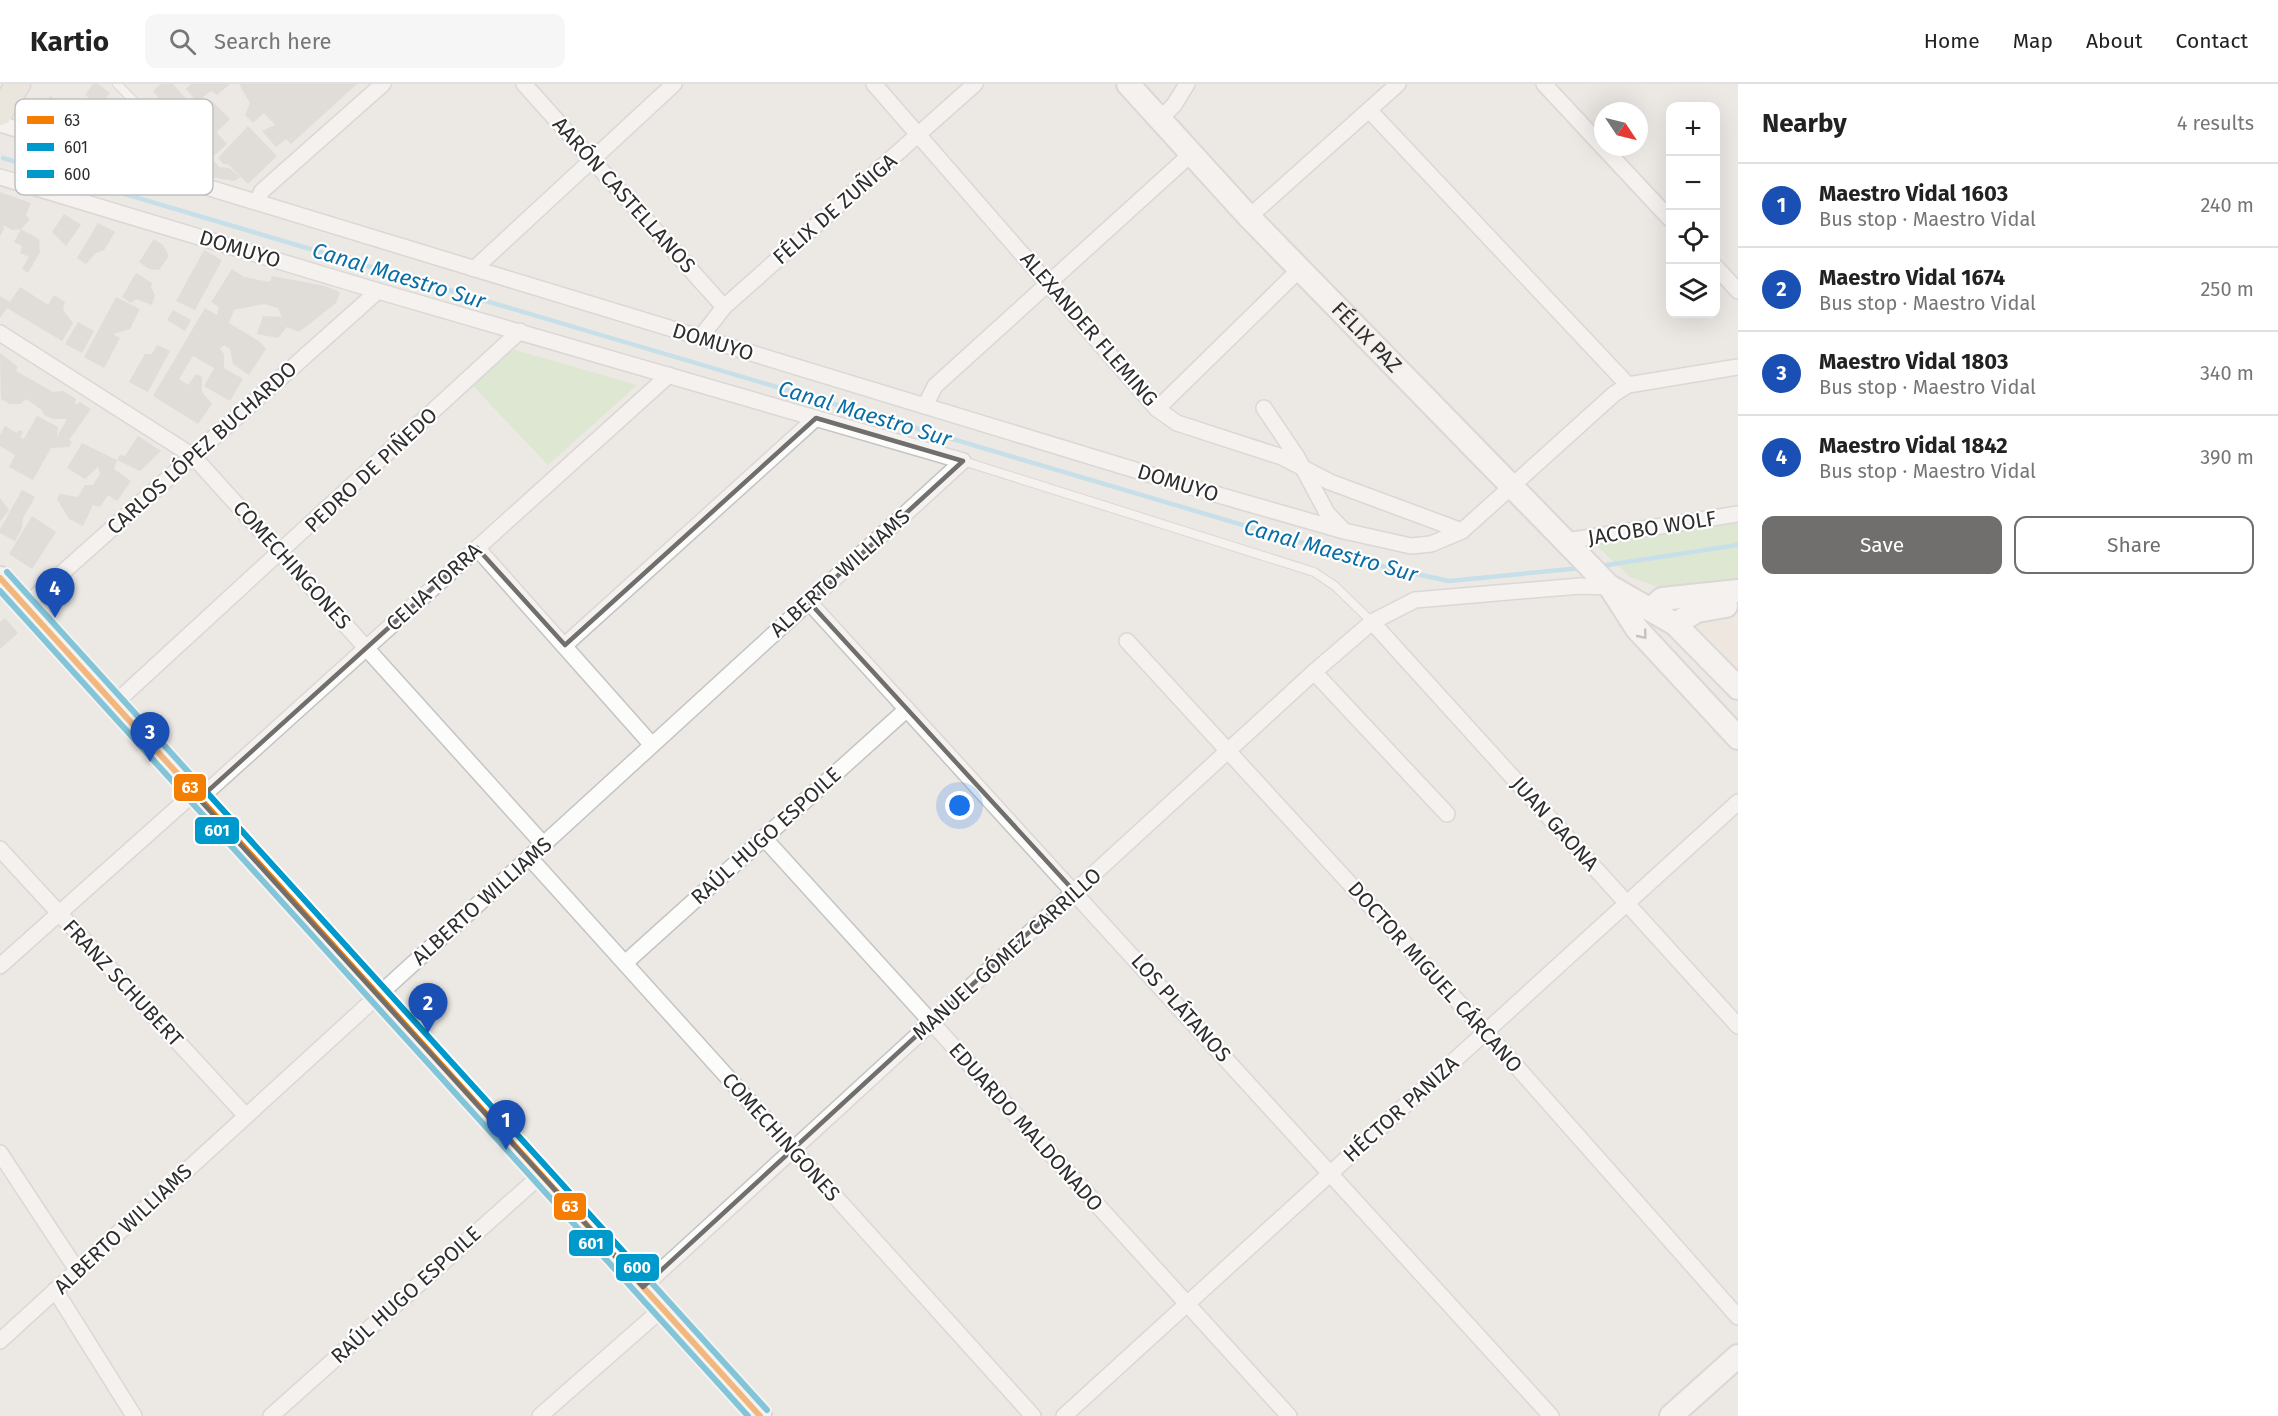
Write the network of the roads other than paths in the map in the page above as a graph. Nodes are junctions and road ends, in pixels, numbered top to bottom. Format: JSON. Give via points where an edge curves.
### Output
{"nodes":[{"id":1,"x":18,"y":84,"type":"edge"},
{"id":2,"x":117,"y":84,"type":"edge"},
{"id":3,"x":383,"y":84,"type":"edge"},
{"id":4,"x":524,"y":84,"type":"edge"},
{"id":5,"x":674,"y":84,"type":"edge"},
{"id":6,"x":874,"y":84,"type":"edge"},
{"id":7,"x":975,"y":84,"type":"edge"},
{"id":8,"x":1128,"y":84,"type":"edge"},
{"id":9,"x":1187,"y":84,"type":"edge"},
{"id":10,"x":1398,"y":84,"type":"edge"},
{"id":11,"x":1544,"y":84,"type":"edge"},
{"id":12,"x":132,"y":99,"type":"edge"},
{"id":13,"x":1369,"y":110,"type":"junction"},
{"id":14,"x":0,"y":113,"type":"edge"},
{"id":15,"x":1160,"y":119,"type":"junction"},
{"id":16,"x":0,"y":124,"type":"edge"},
{"id":17,"x":15,"y":128,"type":"edge"},
{"id":18,"x":919,"y":135,"type":"junction"},
{"id":19,"x":1191,"y":154,"type":"junction"},
{"id":20,"x":591,"y":159,"type":"junction"},
{"id":21,"x":0,"y":177,"type":"edge"},
{"id":22,"x":15,"y":182,"type":"edge"},
{"id":23,"x":213,"y":188,"type":"edge"},
{"id":24,"x":60,"y":195,"type":"edge"},
{"id":25,"x":257,"y":201,"type":"junction"},
{"id":26,"x":1666,"y":214,"type":"edge"},
{"id":27,"x":1249,"y":217,"type":"junction"},
{"id":28,"x":474,"y":269,"type":"junction"},
{"id":29,"x":1300,"y":269,"type":"junction"},
{"id":30,"x":1720,"y":271,"type":"edge"},
{"id":31,"x":1049,"y":282,"type":"junction"},
{"id":32,"x":378,"y":291,"type":"junction"},
{"id":33,"x":1738,"y":291,"type":"edge"},
{"id":34,"x":724,"y":307,"type":"junction"},
{"id":35,"x":520,"y":331,"type":"junction"},
{"id":36,"x":0,"y":333,"type":"edge"},
{"id":37,"x":700,"y":338,"type":"junction"},
{"id":38,"x":1738,"y":367,"type":"edge"},
{"id":39,"x":669,"y":375,"type":"junction"},
{"id":40,"x":1628,"y":385,"type":"junction"},
{"id":41,"x":925,"y":406,"type":"junction"},
{"id":42,"x":1264,"y":408,"type":"dead end"},
{"id":43,"x":1156,"y":409,"type":"junction"},
{"id":44,"x":816,"y":418,"type":"junction"},
{"id":45,"x":193,"y":456,"type":"junction"},
{"id":46,"x":963,"y":461,"type":"junction"},
{"id":47,"x":1303,"y":467,"type":"junction"},
{"id":48,"x":1511,"y":485,"type":"junction"},
{"id":49,"x":1738,"y":514,"type":"edge"},
{"id":50,"x":1344,"y":531,"type":"junction"},
{"id":51,"x":1462,"y":531,"type":"junction"},
{"id":52,"x":1566,"y":541,"type":"junction"},
{"id":53,"x":477,"y":548,"type":"junction"},
{"id":54,"x":281,"y":554,"type":"junction"},
{"id":55,"x":0,"y":578,"type":"edge"},
{"id":56,"x":1610,"y":587,"type":"junction"},
{"id":57,"x":1738,"y":591,"type":"edge"},
{"id":58,"x":809,"y":602,"type":"junction"},
{"id":59,"x":1738,"y":605,"type":"edge"},
{"id":60,"x":25,"y":606,"type":"junction"},
{"id":61,"x":1652,"y":609,"type":"junction"},
{"id":62,"x":1372,"y":622,"type":"junction"},
{"id":63,"x":1675,"y":624,"type":"junction"},
{"id":64,"x":1127,"y":641,"type":"dead end"},
{"id":65,"x":565,"y":645,"type":"junction"},
{"id":66,"x":366,"y":648,"type":"junction"},
{"id":67,"x":1314,"y":672,"type":"junction"},
{"id":68,"x":1738,"y":688,"type":"edge"},
{"id":69,"x":114,"y":704,"type":"junction"},
{"id":70,"x":907,"y":709,"type":"junction"},
{"id":71,"x":1738,"y":738,"type":"edge"},
{"id":72,"x":652,"y":745,"type":"junction"},
{"id":73,"x":1229,"y":750,"type":"junction"},
{"id":74,"x":197,"y":796,"type":"junction"},
{"id":75,"x":1738,"y":802,"type":"edge"},
{"id":76,"x":1447,"y":814,"type":"dead end"},
{"id":77,"x":764,"y":838,"type":"junction"},
{"id":78,"x":544,"y":845,"type":"junction"},
{"id":79,"x":0,"y":849,"type":"edge"},
{"id":80,"x":529,"y":857,"type":"junction"},
{"id":81,"x":1074,"y":891,"type":"junction"},
{"id":82,"x":1627,"y":903,"type":"junction"},
{"id":83,"x":59,"y":914,"type":"junction"},
{"id":84,"x":625,"y":963,"type":"junction"},
{"id":85,"x":0,"y":966,"type":"edge"},
{"id":86,"x":380,"y":994,"type":"junction"},
{"id":87,"x":931,"y":1023,"type":"junction"},
{"id":88,"x":1738,"y":1026,"type":"edge"},
{"id":89,"x":1486,"y":1032,"type":"junction"},
{"id":90,"x":246,"y":1116,"type":"junction"},
{"id":91,"x":793,"y":1150,"type":"junction"},
{"id":92,"x":0,"y":1153,"type":"edge"},
{"id":93,"x":1331,"y":1172,"type":"junction"},
{"id":94,"x":541,"y":1174,"type":"junction"},
{"id":95,"x":77,"y":1270,"type":"junction"},
{"id":96,"x":643,"y":1287,"type":"junction"},
{"id":97,"x":55,"y":1290,"type":"junction"},
{"id":98,"x":1187,"y":1304,"type":"junction"},
{"id":99,"x":663,"y":1308,"type":"junction"},
{"id":100,"x":1738,"y":1317,"type":"edge"},
{"id":101,"x":3,"y":1332,"type":"edge"},
{"id":102,"x":1738,"y":1356,"type":"edge"},
{"id":103,"x":758,"y":1415,"type":"edge"},
{"id":104,"x":134,"y":1416,"type":"edge"},
{"id":105,"x":271,"y":1416,"type":"edge"},
{"id":106,"x":540,"y":1416,"type":"edge"},
{"id":107,"x":1033,"y":1416,"type":"edge"},
{"id":108,"x":1064,"y":1416,"type":"edge"},
{"id":109,"x":1289,"y":1416,"type":"edge"},
{"id":110,"x":1551,"y":1416,"type":"edge"},
{"id":111,"x":1671,"y":1416,"type":"edge"}],
"edges":[{"from":1,"to":14,"type":"main road"},
{"from":2,"to":12,"type":"lane"},
{"from":3,"to":25,"type":"street","via":[[262,191]]},
{"from":4,"to":20,"type":"street","name":"AARÓN CASTELLANOS"},
{"from":5,"to":20,"type":"street"},
{"from":6,"to":18,"type":"street","name":"ALEXANDER FLEMING"},
{"from":7,"to":18,"type":"street","name":"FÉLIX DE ZUÑIGA"},
{"from":8,"to":15,"type":"main road","name":"FÉLIX PAZ"},
{"from":9,"to":15,"type":"street"},
{"from":10,"to":13,"type":"street"},
{"from":11,"to":26,"type":"street"},
{"from":13,"to":27,"type":"street"},
{"from":13,"to":40,"type":"street"},
{"from":15,"to":19,"type":"main road","name":"FÉLIX PAZ"},
{"from":16,"to":17,"type":"street","name":"DOMUYO"},
{"from":18,"to":31,"type":"street","name":"ALEXANDER FLEMING"},
{"from":18,"to":34,"type":"street","name":"FÉLIX DE ZUÑIGA"},
{"from":19,"to":27,"type":"main road","name":"FÉLIX PAZ"},
{"from":19,"to":31,"type":"street"},
{"from":20,"to":28,"type":"street"},
{"from":20,"to":34,"type":"street","name":"AARÓN CASTELLANOS"},
{"from":21,"to":22,"type":"street","name":"DOMUYO"},
{"from":23,"to":25,"type":"street","name":"DOMUYO"},
{"from":24,"to":32,"type":"street","name":"DOMUYO"},
{"from":25,"to":28,"type":"street","name":"DOMUYO"},
{"from":27,"to":29,"type":"main road","name":"FÉLIX PAZ"},
{"from":28,"to":37,"type":"street","name":"DOMUYO"},
{"from":29,"to":43,"type":"street"},
{"from":29,"to":48,"type":"main road","name":"FÉLIX PAZ"},
{"from":30,"to":33,"type":"street"},
{"from":31,"to":41,"type":"street","via":[[935,386]]},
{"from":31,"to":43,"type":"street","name":"ALEXANDER FLEMING"},
{"from":32,"to":35,"type":"street","name":"DOMUYO"},
{"from":32,"to":45,"type":"street","name":"CARLOS LÓPEZ BUCHARDO"},
{"from":34,"to":37,"type":"street","name":"FÉLIX DE ZUÑIGA"},
{"from":35,"to":39,"type":"street","name":"DOMUYO"},
{"from":35,"to":54,"type":"street","name":"PEDRO DE PIÑEDO"},
{"from":36,"to":45,"type":"street","name":"COMECHINGONES"},
{"from":37,"to":41,"type":"street","name":"DOMUYO"},
{"from":38,"to":40,"type":"street"},
{"from":39,"to":44,"type":"street","name":"DOMUYO"},
{"from":39,"to":53,"type":"street","name":"CELIA TORRA"},
{"from":40,"to":48,"type":"street"},
{"from":41,"to":50,"type":"street","name":"DOMUYO"},
{"from":42,"to":47,"type":"street"},
{"from":43,"to":47,"type":"street","name":"ALEXANDER FLEMING","via":[[1177,423]]},
{"from":44,"to":46,"type":"street","name":"DOMUYO"},
{"from":44,"to":65,"type":"street"},
{"from":45,"to":54,"type":"street","name":"COMECHINGONES"},
{"from":45,"to":60,"type":"street","name":"CARLOS LÓPEZ BUCHARDO"},
{"from":46,"to":58,"type":"street","name":"ALBERTO WILLIAMS"},
{"from":46,"to":62,"type":"lane","via":[[1314,572],[1335,586]]},
{"from":47,"to":50,"type":"street","via":[[1327,513]]},
{"from":47,"to":51,"type":"street","name":"ALEXANDER FLEMING","via":[[1330,482]]},
{"from":48,"to":51,"type":"street"},
{"from":48,"to":52,"type":"main road","name":"FÉLIX PAZ"},
{"from":49,"to":52,"type":"street","name":"JACOBO WOLF"},
{"from":50,"to":51,"type":"street","name":"DOMUYO","via":[[1411,546],[1431,544]]},
{"from":52,"to":56,"type":"main road","name":"FÉLIX PAZ"},
{"from":53,"to":65,"type":"street"},
{"from":53,"to":66,"type":"street","name":"CELIA TORRA"},
{"from":54,"to":66,"type":"street","name":"COMECHINGONES"},
{"from":54,"to":69,"type":"street","name":"PEDRO DE PIÑEDO"},
{"from":55,"to":60,"type":"main road"},
{"from":56,"to":61,"type":"main road","name":"FÉLIX PAZ"},
{"from":56,"to":62,"type":"street","name":"MANUEL GÓMEZ CARRILLO","via":[[1415,600]]},
{"from":56,"to":71,"type":"main road","name":"FÉLIX PAZ","one_way":true,"via":[[1637,629]]},
{"from":57,"to":61,"type":"main road","via":[[1662,599]]},
{"from":58,"to":70,"type":"street","name":"LOS PLÁTANOS"},
{"from":58,"to":72,"type":"street","name":"ALBERTO WILLIAMS"},
{"from":59,"to":63,"type":"main road","via":[[1707,608]]},
{"from":60,"to":69,"type":"main road"},
{"from":61,"to":63,"type":"main road","name":"FÉLIX PAZ"},
{"from":62,"to":67,"type":"street","name":"MANUEL GÓMEZ CARRILLO"},
{"from":62,"to":82,"type":"street","name":"JUAN GAONA"},
{"from":63,"to":68,"type":"main road","name":"FÉLIX PAZ"},
{"from":64,"to":73,"type":"street","name":"DOCTOR MIGUEL CÁRCANO"},
{"from":65,"to":72,"type":"street"},
{"from":66,"to":74,"type":"street","name":"CELIA TORRA"},
{"from":66,"to":78,"type":"street","name":"COMECHINGONES"},
{"from":67,"to":73,"type":"street","name":"MANUEL GÓMEZ CARRILLO"},
{"from":67,"to":76,"type":"street"},
{"from":69,"to":74,"type":"main road"},
{"from":70,"to":77,"type":"street","name":"RAÚL HUGO ESPOILE"},
{"from":70,"to":81,"type":"street","name":"LOS PLÁTANOS"},
{"from":72,"to":78,"type":"street","name":"ALBERTO WILLIAMS"},
{"from":73,"to":81,"type":"street","name":"MANUEL GÓMEZ CARRILLO"},
{"from":73,"to":89,"type":"street","name":"DOCTOR MIGUEL CÁRCANO"},
{"from":74,"to":83,"type":"street","name":"CELIA TORRA"},
{"from":74,"to":86,"type":"main road"},
{"from":75,"to":82,"type":"street","name":"HÉCTOR PANIZA"},
{"from":77,"to":84,"type":"street","name":"RAÚL HUGO ESPOILE"},
{"from":77,"to":87,"type":"street","name":"EDUARDO MALDONADO"},
{"from":78,"to":80,"type":"street","name":"ALBERTO WILLIAMS"},
{"from":79,"to":83,"type":"street","name":"FRANZ SCHUBERT"},
{"from":80,"to":84,"type":"street","name":"COMECHINGONES"},
{"from":80,"to":86,"type":"street","name":"ALBERTO WILLIAMS"},
{"from":81,"to":87,"type":"street","name":"MANUEL GÓMEZ CARRILLO"},
{"from":81,"to":93,"type":"street","name":"LOS PLÁTANOS"},
{"from":82,"to":88,"type":"street","name":"JUAN GAONA"},
{"from":82,"to":89,"type":"street","name":"HÉCTOR PANIZA"},
{"from":83,"to":85,"type":"street","name":"CELIA TORRA"},
{"from":83,"to":90,"type":"street","name":"FRANZ SCHUBERT"},
{"from":84,"to":91,"type":"street","name":"COMECHINGONES"},
{"from":86,"to":90,"type":"street","name":"ALBERTO WILLIAMS"},
{"from":86,"to":94,"type":"main road"},
{"from":87,"to":91,"type":"street","name":"MANUEL GÓMEZ CARRILLO"},
{"from":87,"to":98,"type":"street","name":"EDUARDO MALDONADO"},
{"from":89,"to":93,"type":"street","name":"HÉCTOR PANIZA"},
{"from":89,"to":100,"type":"street","name":"DOCTOR MIGUEL CÁRCANO"},
{"from":90,"to":95,"type":"street","name":"ALBERTO WILLIAMS"},
{"from":91,"to":96,"type":"street","name":"MANUEL GÓMEZ CARRILLO"},
{"from":91,"to":107,"type":"street","name":"COMECHINGONES"},
{"from":92,"to":95,"type":"street"},
{"from":93,"to":98,"type":"street","name":"HÉCTOR PANIZA"},
{"from":93,"to":110,"type":"street","name":"LOS PLÁTANOS"},
{"from":94,"to":96,"type":"main road"},
{"from":94,"to":105,"type":"street","name":"RAÚL HUGO ESPOILE"},
{"from":95,"to":97,"type":"street","name":"ALBERTO WILLIAMS"},
{"from":96,"to":99,"type":"main road"},
{"from":97,"to":101,"type":"street","name":"ALBERTO WILLIAMS"},
{"from":97,"to":104,"type":"street"},
{"from":98,"to":108,"type":"street","name":"HÉCTOR PANIZA"},
{"from":98,"to":109,"type":"street","name":"EDUARDO MALDONADO"},
{"from":99,"to":103,"type":"main road"},
{"from":99,"to":106,"type":"street"},
{"from":102,"to":111,"type":"main road"}]}
